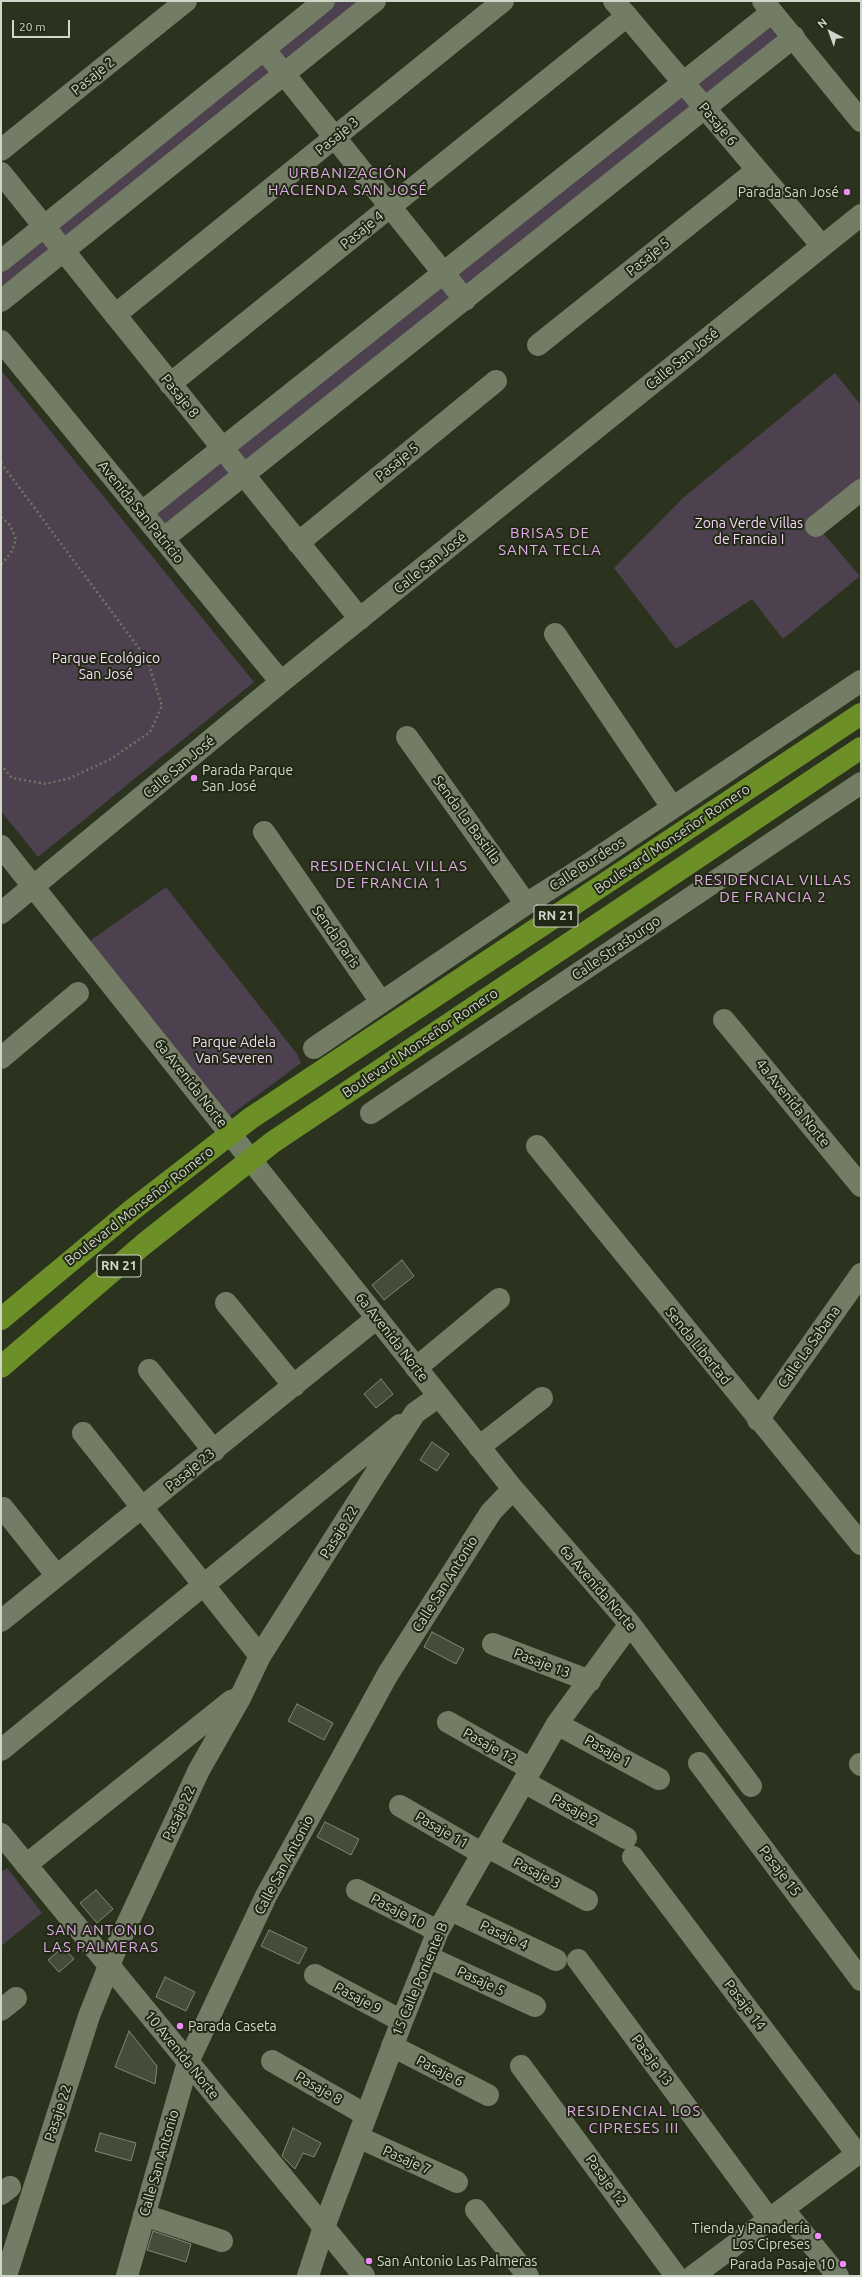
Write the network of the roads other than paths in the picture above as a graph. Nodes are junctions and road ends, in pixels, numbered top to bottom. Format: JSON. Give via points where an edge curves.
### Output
{"nodes":[{"id":1,"x":186,"y":1,"type":"edge"},
{"id":2,"x":324,"y":1,"type":"edge"},
{"id":3,"x":375,"y":1,"type":"edge"},
{"id":4,"x":503,"y":1,"type":"edge"},
{"id":5,"x":768,"y":6,"type":"edge"},
{"id":6,"x":621,"y":9,"type":"edge"},
{"id":7,"x":794,"y":37,"type":"junction"},
{"id":8,"x":264,"y":49,"type":"junction"},
{"id":9,"x":284,"y":74,"type":"junction"},
{"id":10,"x":683,"y":82,"type":"junction"},
{"id":11,"x":705,"y":108,"type":"junction"},
{"id":12,"x":861,"y":121,"type":"edge"},
{"id":13,"x":335,"y":137,"type":"junction"},
{"id":14,"x":1,"y":150,"type":"edge"},
{"id":15,"x":757,"y":170,"type":"junction"},
{"id":16,"x":1,"y":173,"type":"edge"},
{"id":17,"x":391,"y":207,"type":"junction"},
{"id":18,"x":861,"y":215,"type":"edge"},
{"id":19,"x":44,"y":226,"type":"junction"},
{"id":20,"x":822,"y":246,"type":"junction"},
{"id":21,"x":63,"y":251,"type":"junction"},
{"id":22,"x":1,"y":261,"type":"edge"},
{"id":23,"x":443,"y":273,"type":"junction"},
{"id":24,"x":465,"y":300,"type":"junction"},
{"id":25,"x":1,"y":301,"type":"edge"},
{"id":26,"x":115,"y":315,"type":"junction"},
{"id":27,"x":1,"y":341,"type":"edge"},
{"id":28,"x":538,"y":345,"type":"dead end"},
{"id":29,"x":496,"y":381,"type":"dead end"},
{"id":30,"x":170,"y":384,"type":"junction"},
{"id":31,"x":222,"y":448,"type":"junction"},
{"id":32,"x":244,"y":475,"type":"junction"},
{"id":33,"x":861,"y":490,"type":"edge"},
{"id":34,"x":142,"y":512,"type":"junction"},
{"id":35,"x":816,"y":526,"type":"dead end"},
{"id":36,"x":163,"y":539,"type":"junction"},
{"id":37,"x":298,"y":543,"type":"junction"},
{"id":38,"x":360,"y":619,"type":"junction"},
{"id":39,"x":555,"y":634,"type":"dead end"},
{"id":40,"x":861,"y":681,"type":"edge"},
{"id":41,"x":281,"y":682,"type":"junction"},
{"id":42,"x":861,"y":714,"type":"edge"},
{"id":43,"x":407,"y":736,"type":"dead end"},
{"id":44,"x":861,"y":748,"type":"edge"},
{"id":45,"x":861,"y":783,"type":"edge"},
{"id":46,"x":672,"y":807,"type":"junction"},
{"id":47,"x":264,"y":832,"type":"dead end"},
{"id":48,"x":1,"y":846,"type":"edge"},
{"id":49,"x":34,"y":887,"type":"junction"},
{"id":50,"x":526,"y":904,"type":"junction"},
{"id":51,"x":1,"y":913,"type":"edge"},
{"id":52,"x":78,"y":993,"type":"dead end"},
{"id":53,"x":381,"y":1002,"type":"junction"},
{"id":54,"x":724,"y":1020,"type":"dead end"},
{"id":55,"x":314,"y":1048,"type":"dead end"},
{"id":56,"x":1,"y":1058,"type":"edge"},
{"id":57,"x":371,"y":1113,"type":"dead end"},
{"id":58,"x":537,"y":1146,"type":"dead end"},
{"id":59,"x":861,"y":1186,"type":"edge"},
{"id":60,"x":861,"y":1274,"type":"edge"},
{"id":61,"x":499,"y":1299,"type":"dead end"},
{"id":62,"x":226,"y":1303,"type":"dead end"},
{"id":63,"x":377,"y":1318,"type":"junction"},
{"id":64,"x":1,"y":1319,"type":"edge"},
{"id":65,"x":1,"y":1367,"type":"edge"},
{"id":66,"x":416,"y":1368,"type":"junction"},
{"id":67,"x":149,"y":1370,"type":"dead end"},
{"id":68,"x":294,"y":1386,"type":"junction"},
{"id":69,"x":439,"y":1396,"type":"junction"},
{"id":70,"x":542,"y":1398,"type":"dead end"},
{"id":71,"x":415,"y":1413,"type":"junction"},
{"id":72,"x":758,"y":1420,"type":"junction"},
{"id":73,"x":83,"y":1433,"type":"dead end"},
{"id":74,"x":479,"y":1447,"type":"junction"},
{"id":75,"x":214,"y":1451,"type":"junction"},
{"id":76,"x":513,"y":1489,"type":"junction"},
{"id":77,"x":2,"y":1508,"type":"dead end"},
{"id":78,"x":142,"y":1509,"type":"junction"},
{"id":79,"x":861,"y":1544,"type":"edge"},
{"id":80,"x":57,"y":1576,"type":"junction"},
{"id":81,"x":204,"y":1585,"type":"junction"},
{"id":82,"x":1,"y":1621,"type":"edge"},
{"id":83,"x":630,"y":1624,"type":"junction"},
{"id":84,"x":493,"y":1644,"type":"dead end"},
{"id":85,"x":260,"y":1656,"type":"junction"},
{"id":86,"x":590,"y":1681,"type":"junction"},
{"id":87,"x":240,"y":1698,"type":"junction"},
{"id":88,"x":448,"y":1722,"type":"dead end"},
{"id":89,"x":557,"y":1724,"type":"junction"},
{"id":90,"x":1,"y":1750,"type":"edge"},
{"id":91,"x":699,"y":1763,"type":"dead end"},
{"id":92,"x":527,"y":1775,"type":"junction"},
{"id":93,"x":659,"y":1779,"type":"dead end"},
{"id":94,"x":751,"y":1786,"type":"dead end"},
{"id":95,"x":400,"y":1806,"type":"dead end"},
{"id":96,"x":1,"y":1834,"type":"edge"},
{"id":97,"x":630,"y":1847,"type":"joint"},
{"id":98,"x":485,"y":1850,"type":"junction"},
{"id":99,"x":26,"y":1865,"type":"junction"},
{"id":100,"x":357,"y":1890,"type":"dead end"},
{"id":101,"x":587,"y":1900,"type":"dead end"},
{"id":102,"x":451,"y":1910,"type":"junction"},
{"id":103,"x":438,"y":1931,"type":"junction"},
{"id":104,"x":428,"y":1956,"type":"junction"},
{"id":105,"x":567,"y":1960,"type":"joint"},
{"id":106,"x":110,"y":1967,"type":"junction"},
{"id":107,"x":314,"y":1975,"type":"dead end"},
{"id":108,"x":861,"y":1980,"type":"edge"},
{"id":109,"x":535,"y":2006,"type":"dead end"},
{"id":110,"x":402,"y":2021,"type":"junction"},
{"id":111,"x":392,"y":2046,"type":"junction"},
{"id":112,"x":272,"y":2061,"type":"dead end"},
{"id":113,"x":188,"y":2062,"type":"junction"},
{"id":114,"x":521,"y":2066,"type":"dead end"},
{"id":115,"x":488,"y":2095,"type":"dead end"},
{"id":116,"x":366,"y":2115,"type":"junction"},
{"id":117,"x":358,"y":2138,"type":"junction"},
{"id":118,"x":859,"y":2152,"type":"edge"},
{"id":119,"x":457,"y":2182,"type":"dead end"},
{"id":120,"x":476,"y":2210,"type":"dead end"},
{"id":121,"x":144,"y":2214,"type":"junction"},
{"id":122,"x":776,"y":2214,"type":"junction"},
{"id":123,"x":324,"y":2227,"type":"junction"},
{"id":124,"x":222,"y":2241,"type":"dead end"},
{"id":125,"x":6,"y":2276,"type":"edge"},
{"id":126,"x":127,"y":2276,"type":"edge"},
{"id":127,"x":308,"y":2276,"type":"edge"},
{"id":128,"x":364,"y":2276,"type":"edge"},
{"id":129,"x":528,"y":2276,"type":"edge"},
{"id":130,"x":676,"y":2276,"type":"edge"},
{"id":131,"x":693,"y":2276,"type":"edge"},
{"id":132,"x":838,"y":2276,"type":"edge"}],
"edges":[{"from":1,"to":14,"type":"street","name":"Pasaje 2"},
{"from":2,"to":8,"type":"street"},
{"from":3,"to":9,"type":"street"},
{"from":4,"to":13,"type":"street","name":"Pasaje 3"},
{"from":5,"to":7,"type":"street"},
{"from":5,"to":10,"type":"street"},
{"from":6,"to":10,"type":"street","name":"Pasaje 6"},
{"from":6,"to":17,"type":"street","name":"Pasaje 4"},
{"from":7,"to":11,"type":"street"},
{"from":7,"to":12,"type":"street"},
{"from":8,"to":9,"type":"street"},
{"from":8,"to":19,"type":"street"},
{"from":9,"to":13,"type":"street"},
{"from":9,"to":21,"type":"street"},
{"from":10,"to":11,"type":"street","name":"Pasaje 6"},
{"from":10,"to":23,"type":"street"},
{"from":11,"to":15,"type":"street","name":"Pasaje 6"},
{"from":11,"to":24,"type":"street"},
{"from":13,"to":17,"type":"street"},
{"from":13,"to":26,"type":"street","name":"Pasaje 3"},
{"from":15,"to":20,"type":"street","name":"Pasaje 6"},
{"from":15,"to":28,"type":"street","name":"Pasaje 5"},
{"from":16,"to":19,"type":"street","name":"Pasaje 8"},
{"from":17,"to":23,"type":"street"},
{"from":17,"to":30,"type":"street","name":"Pasaje 4"},
{"from":18,"to":20,"type":"street","name":"Calle San José"},
{"from":19,"to":21,"type":"street","name":"Pasaje 8"},
{"from":19,"to":22,"type":"street"},
{"from":20,"to":38,"type":"street","name":"Calle San José"},
{"from":21,"to":25,"type":"street"},
{"from":21,"to":26,"type":"street","name":"Pasaje 8"},
{"from":23,"to":24,"type":"street"},
{"from":23,"to":31,"type":"street"},
{"from":24,"to":32,"type":"street"},
{"from":26,"to":30,"type":"street","name":"Pasaje 8"},
{"from":27,"to":34,"type":"street","name":"Avenida San Patricio"},
{"from":29,"to":37,"type":"street","name":"Pasaje 5"},
{"from":30,"to":31,"type":"street","name":"Pasaje 8"},
{"from":31,"to":32,"type":"street","name":"Pasaje 8"},
{"from":31,"to":34,"type":"street"},
{"from":32,"to":36,"type":"street"},
{"from":32,"to":37,"type":"street","name":"Pasaje 8"},
{"from":33,"to":35,"type":"street"},
{"from":34,"to":36,"type":"street","name":"Avenida San Patricio"},
{"from":36,"to":41,"type":"street","name":"Avenida San Patricio"},
{"from":37,"to":38,"type":"street","name":"Pasaje 8"},
{"from":38,"to":41,"type":"street","name":"Calle San José"},
{"from":39,"to":46,"type":"street"},
{"from":40,"to":46,"type":"street","name":"Calle Burdeos"},
{"from":41,"to":49,"type":"street","name":"Calle San José"},
{"from":42,"to":64,"type":"highway","name":"Boulevard Monseñor Romero","number":"RN 21","via":[[252,1118],[132,1210]]},
{"from":43,"to":50,"type":"street","name":"Senda La Bastilla"},
{"from":44,"to":65,"type":"highway","name":"Boulevard Monseñor Romero","number":"RN 21","via":[[273,1142],[144,1244]]},
{"from":45,"to":57,"type":"street","name":"Calle Strasburgo"},
{"from":46,"to":50,"type":"street","name":"Calle Burdeos"},
{"from":47,"to":53,"type":"street","name":"Senda Paris"},
{"from":48,"to":49,"type":"street","name":"6a Avenida Norte"},
{"from":49,"to":51,"type":"street","name":"Calle San José"},
{"from":49,"to":63,"type":"street","name":"6a Avenida Norte"},
{"from":50,"to":53,"type":"street","name":"Calle Burdeos"},
{"from":52,"to":56,"type":"street"},
{"from":53,"to":55,"type":"street","name":"Calle Burdeos"},
{"from":54,"to":59,"type":"street","name":"4a Avenida Norte"},
{"from":58,"to":72,"type":"street","name":"Senda Libertad"},
{"from":60,"to":72,"type":"street","name":"Calle La Sabana"},
{"from":61,"to":66,"type":"street"},
{"from":62,"to":68,"type":"street"},
{"from":63,"to":66,"type":"street","name":"6a Avenida Norte"},
{"from":63,"to":68,"type":"street","name":"Pasaje 23"},
{"from":66,"to":69,"type":"street","name":"6a Avenida Norte"},
{"from":67,"to":75,"type":"street"},
{"from":68,"to":75,"type":"street","name":"Pasaje 23"},
{"from":69,"to":71,"type":"street","name":"Pasaje 22"},
{"from":69,"to":74,"type":"street","name":"6a Avenida Norte"},
{"from":70,"to":74,"type":"street"},
{"from":71,"to":81,"type":"street"},
{"from":71,"to":85,"type":"street","name":"Pasaje 22"},
{"from":72,"to":79,"type":"street","name":"Senda Libertad"},
{"from":73,"to":78,"type":"street"},
{"from":74,"to":76,"type":"street","name":"6a Avenida Norte"},
{"from":75,"to":78,"type":"street","name":"Pasaje 23"},
{"from":76,"to":83,"type":"street","name":"6a Avenida Norte"},
{"from":76,"to":113,"type":"street","name":"Calle San Antonio","via":[[491,1512],[388,1674],[266,1896]]},
{"from":77,"to":80,"type":"street"},
{"from":78,"to":80,"type":"street","name":"Pasaje 23"},
{"from":78,"to":81,"type":"street"},
{"from":80,"to":82,"type":"street","name":"Pasaje 23"},
{"from":81,"to":85,"type":"street"},
{"from":81,"to":90,"type":"street"},
{"from":83,"to":86,"type":"street","name":"15 Calle Poniente B"},
{"from":83,"to":94,"type":"street","name":"6a Avenida Norte"},
{"from":84,"to":86,"type":"street","name":"Pasaje 13"},
{"from":85,"to":87,"type":"street","name":"Pasaje 22"},
{"from":86,"to":89,"type":"street","name":"15 Calle Poniente B"},
{"from":87,"to":99,"type":"street","via":[[231,1701]]},
{"from":87,"to":106,"type":"street","name":"Pasaje 22","via":[[199,1770],[117,1946]]},
{"from":88,"to":92,"type":"street","name":"Pasaje 12"},
{"from":89,"to":92,"type":"street","name":"15 Calle Poniente B"},
{"from":89,"to":93,"type":"street","name":"Pasaje 1"},
{"from":91,"to":108,"type":"street","name":"Pasaje 15"},
{"from":92,"to":97,"type":"street","name":"Pasaje 2"},
{"from":92,"to":98,"type":"street","name":"15 Calle Poniente B"},
{"from":95,"to":98,"type":"street","name":"Pasaje 11"},
{"from":96,"to":99,"type":"street","name":"10 Avenida Norte"},
{"from":97,"to":118,"type":"street","name":"Pasaje 14"},
{"from":98,"to":101,"type":"street","name":"Pasaje 3"},
{"from":98,"to":102,"type":"street","name":"15 Calle Poniente B"},
{"from":99,"to":106,"type":"street","name":"10 Avenida Norte"},
{"from":100,"to":103,"type":"street","name":"Pasaje 10"},
{"from":102,"to":103,"type":"street","name":"15 Calle Poniente B"},
{"from":102,"to":105,"type":"street","name":"Pasaje 4"},
{"from":103,"to":104,"type":"street","name":"15 Calle Poniente B"},
{"from":104,"to":109,"type":"street","name":"Pasaje 5"},
{"from":104,"to":110,"type":"street","name":"15 Calle Poniente B"},
{"from":105,"to":122,"type":"street","name":"Pasaje 13"},
{"from":106,"to":113,"type":"street","name":"10 Avenida Norte"},
{"from":106,"to":125,"type":"street","name":"Pasaje 22","via":[[89,2016]]},
{"from":107,"to":110,"type":"street","name":"Pasaje 9"},
{"from":110,"to":111,"type":"street","name":"15 Calle Poniente B"},
{"from":111,"to":115,"type":"street","name":"Pasaje 6"},
{"from":111,"to":116,"type":"street","name":"15 Calle Poniente B"},
{"from":112,"to":116,"type":"street","name":"Pasaje 8"},
{"from":113,"to":121,"type":"street","name":"Calle San Antonio"},
{"from":113,"to":123,"type":"street","name":"10 Avenida Norte"},
{"from":114,"to":130,"type":"street","name":"Pasaje 12"},
{"from":116,"to":117,"type":"street","name":"15 Calle Poniente B"},
{"from":117,"to":119,"type":"street","name":"Pasaje 7"},
{"from":117,"to":123,"type":"street","name":"15 Calle Poniente B"},
{"from":118,"to":122,"type":"street"},
{"from":120,"to":129,"type":"street"},
{"from":121,"to":124,"type":"street"},
{"from":121,"to":126,"type":"street","name":"Calle San Antonio"},
{"from":122,"to":131,"type":"street"},
{"from":122,"to":132,"type":"street","name":"Pasaje 13"},
{"from":123,"to":127,"type":"street","name":"15 Calle Poniente B"},
{"from":123,"to":128,"type":"street","name":"10 Avenida Norte"}]}
